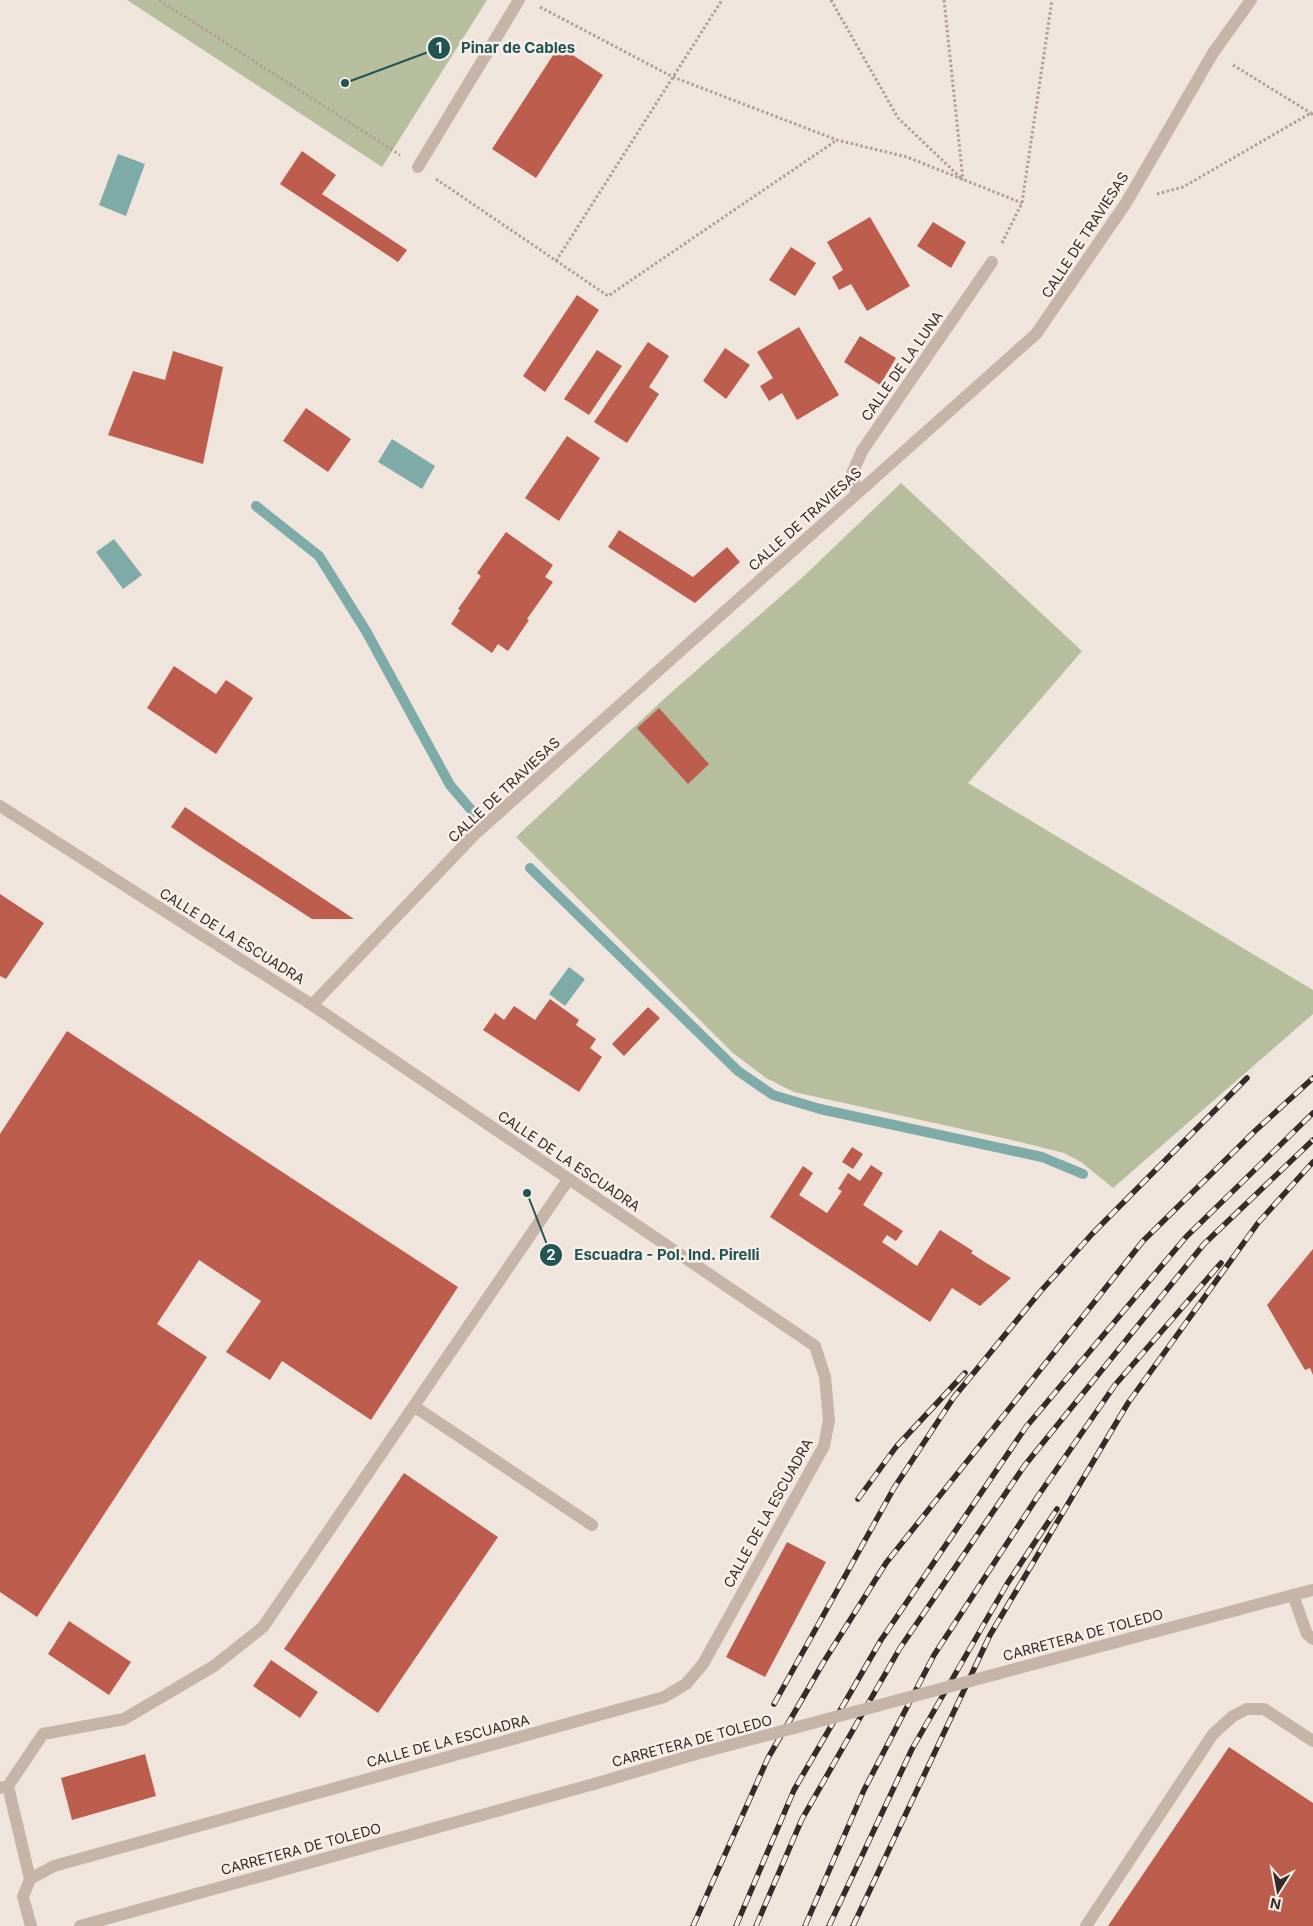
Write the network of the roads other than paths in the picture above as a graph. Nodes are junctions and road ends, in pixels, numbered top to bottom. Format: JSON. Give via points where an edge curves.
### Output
{"nodes":[{"id":1,"x":519,"y":0,"type":"edge"},
{"id":2,"x":1251,"y":0,"type":"edge"},
{"id":3,"x":418,"y":167,"type":"road end"},
{"id":4,"x":992,"y":262,"type":"road end"},
{"id":5,"x":857,"y":493,"type":"junction"},
{"id":6,"x":0,"y":806,"type":"edge"},
{"id":7,"x":312,"y":1005,"type":"junction"},
{"id":8,"x":568,"y":1180,"type":"junction"},
{"id":9,"x":415,"y":1407,"type":"junction"},
{"id":10,"x":592,"y":1525,"type":"dead end"},
{"id":11,"x":1312,"y":1590,"type":"edge"},
{"id":12,"x":1293,"y":1595,"type":"junction"},
{"id":13,"x":1313,"y":1638,"type":"edge"},
{"id":14,"x":1313,"y":1741,"type":"edge"},
{"id":15,"x":4,"y":1787,"type":"edge"},
{"id":16,"x":30,"y":1878,"type":"junction"},
{"id":17,"x":31,"y":1926,"type":"edge"},
{"id":18,"x":80,"y":1926,"type":"edge"},
{"id":19,"x":1086,"y":1926,"type":"edge"}],
"edges":[{"from":1,"to":3,"type":"street"},
{"from":2,"to":5,"type":"street","name":"CALLE DE TRAVIESAS","via":[[1213,53],[1126,203],[1036,334]]},
{"from":4,"to":5,"type":"street","name":"CALLE DE LA LUNA","via":[[862,451],[852,474]]},
{"from":5,"to":7,"type":"street","name":"CALLE DE TRAVIESAS","via":[[474,835]]},
{"from":6,"to":7,"type":"street","name":"CALLE DE LA ESCUADRA"},
{"from":7,"to":8,"type":"street","name":"CALLE DE LA ESCUADRA"},
{"from":8,"to":9,"type":"street"},
{"from":8,"to":16,"type":"street","name":"CALLE DE LA ESCUADRA","via":[[815,1346],[825,1377],[829,1420],[824,1446],[703,1664],[686,1684],[664,1697],[54,1866]]},
{"from":9,"to":10,"type":"street"},
{"from":9,"to":15,"type":"street","via":[[263,1627],[214,1666],[124,1719],[43,1734]]},
{"from":11,"to":12,"type":"street","name":"CARRETERA DE TOLEDO","bridge":true},
{"from":12,"to":13,"type":"street","via":[[1307,1634]]},
{"from":12,"to":18,"type":"street","name":"CARRETERA DE TOLEDO","bridge":true,"via":[[696,1754]]},
{"from":14,"to":19,"type":"street","via":[[1264,1709],[1247,1709],[1233,1716],[1213,1734]]},
{"from":15,"to":16,"type":"street"},
{"from":16,"to":17,"type":"street","via":[[23,1897]]}]}
